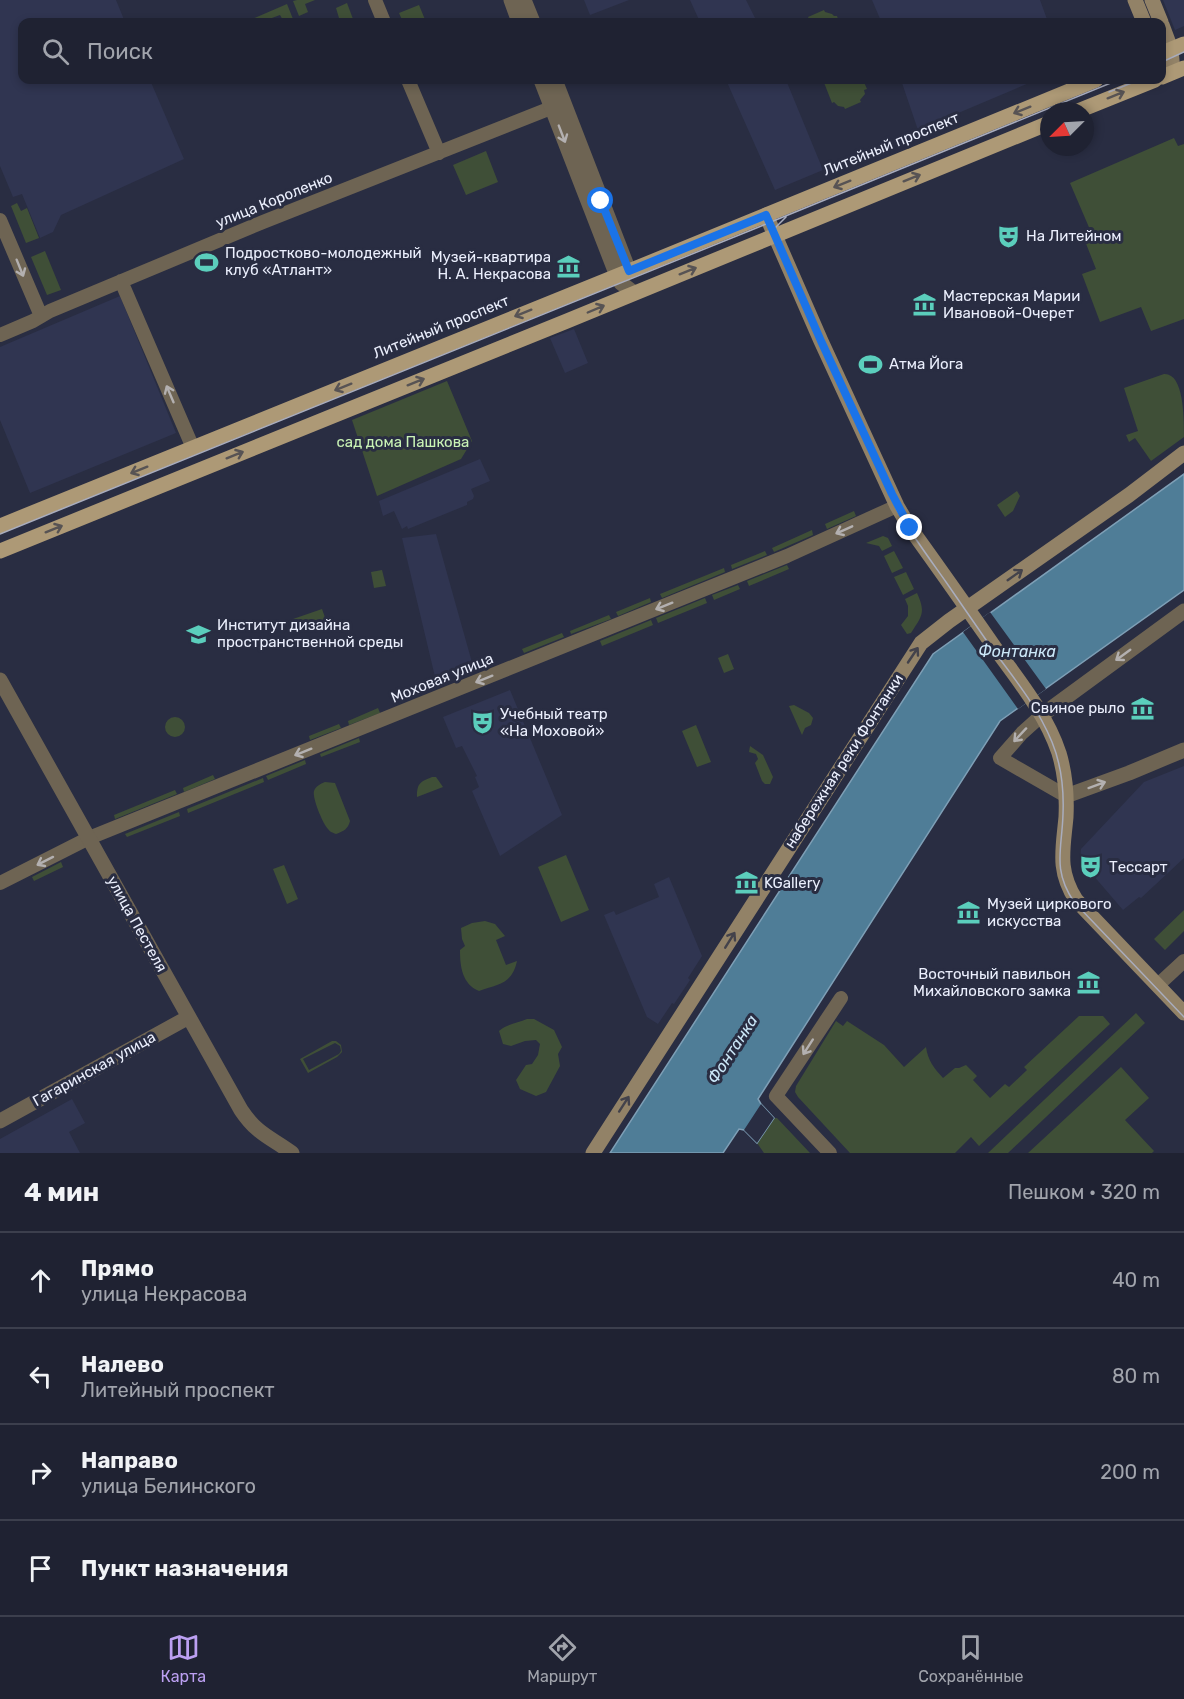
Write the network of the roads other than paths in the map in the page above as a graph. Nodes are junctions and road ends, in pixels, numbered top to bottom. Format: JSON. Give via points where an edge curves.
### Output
{"nodes":[{"id":1,"x":375,"y":0,"type":"edge"},
{"id":2,"x":511,"y":0,"type":"edge"},
{"id":3,"x":524,"y":0,"type":"edge"},
{"id":4,"x":1135,"y":0,"type":"edge"},
{"id":5,"x":1152,"y":0,"type":"edge"},
{"id":6,"x":382,"y":18,"type":"edge"},
{"id":7,"x":518,"y":18,"type":"edge"},
{"id":8,"x":531,"y":18,"type":"edge"},
{"id":9,"x":1142,"y":18,"type":"edge"},
{"id":10,"x":1159,"y":18,"type":"edge"},
{"id":11,"x":1169,"y":51,"type":"edge"},
{"id":12,"x":1173,"y":72,"type":"edge"},
{"id":13,"x":410,"y":84,"type":"edge"},
{"id":14,"x":544,"y":84,"type":"edge"},
{"id":15,"x":555,"y":84,"type":"edge"},
{"id":16,"x":1086,"y":84,"type":"edge"},
{"id":17,"x":1145,"y":84,"type":"edge"},
{"id":18,"x":557,"y":105,"type":"junction"},
{"id":19,"x":1094,"y":105,"type":"edge"},
{"id":20,"x":1040,"y":127,"type":"edge"},
{"id":21,"x":439,"y":153,"type":"junction"},
{"id":22,"x":766,"y":215,"type":"junction"},
{"id":23,"x":0,"y":220,"type":"edge"},
{"id":24,"x":775,"y":235,"type":"junction"},
{"id":25,"x":623,"y":274,"type":"junction"},
{"id":26,"x":121,"y":281,"type":"junction"},
{"id":27,"x":634,"y":293,"type":"junction"},
{"id":28,"x":41,"y":316,"type":"junction"},
{"id":29,"x":0,"y":335,"type":"edge"},
{"id":30,"x":193,"y":448,"type":"junction"},
{"id":31,"x":1184,"y":453,"type":"edge"},
{"id":32,"x":897,"y":506,"type":"junction"},
{"id":33,"x":0,"y":526,"type":"edge"},
{"id":34,"x":0,"y":551,"type":"edge"},
{"id":35,"x":967,"y":608,"type":"junction"},
{"id":36,"x":1184,"y":611,"type":"edge"},
{"id":37,"x":0,"y":680,"type":"edge"},
{"id":38,"x":1042,"y":715,"type":"junction"},
{"id":39,"x":1184,"y":750,"type":"edge"},
{"id":40,"x":1066,"y":796,"type":"junction"},
{"id":41,"x":89,"y":838,"type":"junction"},
{"id":42,"x":0,"y":883,"type":"edge"},
{"id":43,"x":1184,"y":961,"type":"edge"},
{"id":44,"x":1158,"y":986,"type":"junction"},
{"id":45,"x":841,"y":998,"type":"dead end"},
{"id":46,"x":1181,"y":1004,"type":"edge"},
{"id":47,"x":189,"y":1017,"type":"junction"},
{"id":48,"x":0,"y":1121,"type":"edge"},
{"id":49,"x":292,"y":1153,"type":"edge"},
{"id":50,"x":592,"y":1153,"type":"edge"},
{"id":51,"x":830,"y":1153,"type":"edge"}],
"edges":[{"from":1,"to":6,"type":"street"},
{"from":2,"to":7,"type":"street"},
{"from":3,"to":8,"type":"street"},
{"from":4,"to":9,"type":"main road"},
{"from":5,"to":10,"type":"main road"},
{"from":11,"to":12,"type":"main road"},
{"from":13,"to":21,"type":"street"},
{"from":14,"to":18,"type":"street"},
{"from":15,"to":18,"type":"street"},
{"from":16,"to":22,"type":"main road","name":"Литейный проспект","one_way":true},
{"from":19,"to":17,"type":"main road","one_way":true},
{"from":18,"to":21,"type":"street","name":"улица Короленко"},
{"from":18,"to":25,"type":"street"},
{"from":24,"to":20,"type":"main road","one_way":true},
{"from":21,"to":26,"type":"street","name":"улица Короленко"},
{"from":22,"to":24,"type":"main road"},
{"from":22,"to":25,"type":"main road","name":"Литейный проспект"},
{"from":23,"to":28,"type":"street","one_way":true},
{"from":27,"to":24,"type":"main road","one_way":true},
{"from":24,"to":32,"type":"main road"},
{"from":25,"to":27,"type":"street","via":[[621,283]]},
{"from":25,"to":30,"type":"main road","name":"Литейный проспект","one_way":true},
{"from":26,"to":28,"type":"street","name":"улица Короленко"},
{"from":30,"to":26,"type":"street","one_way":true},
{"from":34,"to":27,"type":"main road","one_way":true},
{"from":28,"to":29,"type":"street","name":"улица Короленко"},
{"from":30,"to":33,"type":"main road","name":"Литейный проспект","one_way":true},
{"from":35,"to":31,"type":"main road","name":"набережная реки Фонтанки","one_way":true},
{"from":32,"to":35,"type":"main road"},
{"from":32,"to":41,"type":"street","name":"Моховая улица","one_way":true,"via":[[763,566]]},
{"from":35,"to":38,"type":"main road"},
{"from":50,"to":35,"type":"main road","name":"набережная реки Фонтанки","one_way":true,"via":[[921,643]]},
{"from":36,"to":38,"type":"street","one_way":true},
{"from":37,"to":41,"type":"street","name":"улица Пестеля"},
{"from":38,"to":40,"type":"main road","via":[[1060,755]]},
{"from":38,"to":40,"type":"street","one_way":true,"via":[[1000,758]]},
{"from":40,"to":39,"type":"street","one_way":true},
{"from":40,"to":44,"type":"main road","via":[[1062,859],[1069,890]]},
{"from":41,"to":42,"type":"street","name":"Моховая улица","one_way":true},
{"from":41,"to":47,"type":"street","name":"улица Пестеля"},
{"from":43,"to":44,"type":"street"},
{"from":44,"to":46,"type":"main road"},
{"from":45,"to":51,"type":"street","one_way":true,"via":[[776,1096]]},
{"from":47,"to":48,"type":"street","name":"Гагаринская улица"},
{"from":47,"to":49,"type":"street","name":"улица Пестеля","via":[[250,1124]]}]}
